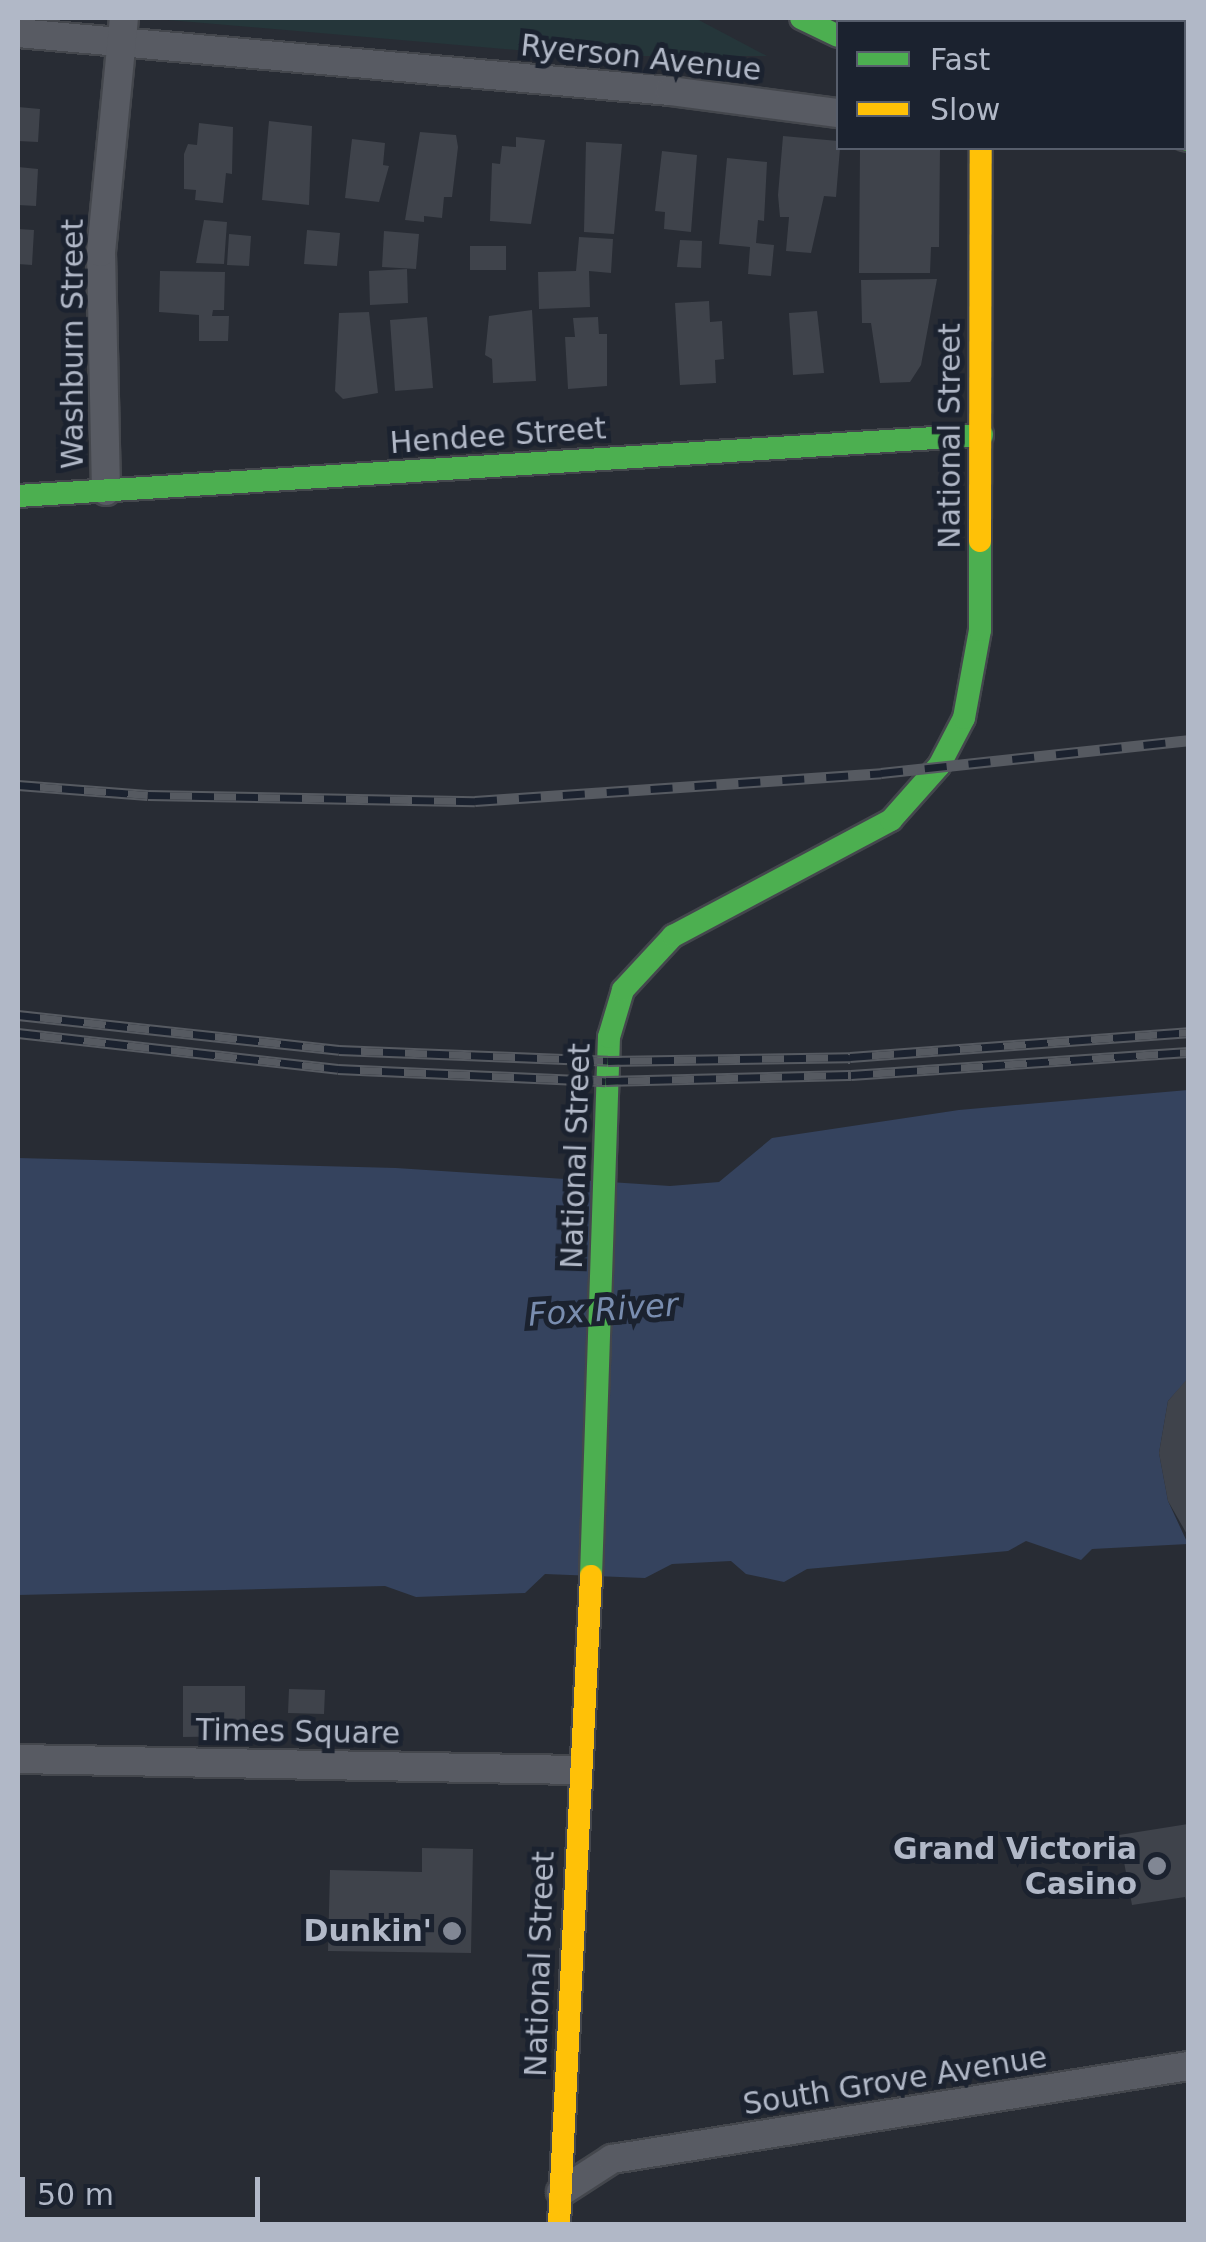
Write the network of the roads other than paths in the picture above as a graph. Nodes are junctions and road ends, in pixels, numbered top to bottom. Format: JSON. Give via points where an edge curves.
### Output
{"nodes":[{"id":1,"x":802,"y":18,"type":"edge"},
{"id":2,"x":122,"y":30,"type":"edge"},
{"id":3,"x":18,"y":33,"type":"edge"},
{"id":4,"x":836,"y":35,"type":"edge"},
{"id":5,"x":836,"y":112,"type":"edge"},
{"id":6,"x":981,"y":150,"type":"edge"},
{"id":7,"x":982,"y":436,"type":"junction"},
{"id":8,"x":106,"y":491,"type":"junction"},
{"id":9,"x":18,"y":496,"type":"edge"},
{"id":10,"x":18,"y":1759,"type":"edge"},
{"id":11,"x":578,"y":1770,"type":"junction"},
{"id":12,"x":1188,"y":2066,"type":"edge"},
{"id":13,"x":562,"y":2143,"type":"junction"},
{"id":14,"x":612,"y":2159,"type":"junction"},
{"id":15,"x":561,"y":2192,"type":"junction"},
{"id":16,"x":560,"y":2224,"type":"edge"}],
"edges":[{"from":1,"to":4,"type":"street"},
{"from":2,"to":3,"type":"street","name":"Ryerson Avenue"},
{"from":2,"to":5,"type":"street","name":"Ryerson Avenue"},
{"from":2,"to":8,"type":"street","name":"Washburn Street","via":[[100,252]]},
{"from":6,"to":7,"type":"street","name":"National Street"},
{"from":7,"to":8,"type":"street","name":"Hendee Street"},
{"from":7,"to":11,"type":"street","name":"National Street","via":[[980,630],[972,688],[952,744],[892,820],[673,936],[647,958],[623,990],[608,1036],[591,1589]]},
{"from":8,"to":9,"type":"street","name":"Hendee Street"},
{"from":10,"to":11,"type":"street","name":"Times Square"},
{"from":11,"to":13,"type":"street","name":"National Street"},
{"from":12,"to":14,"type":"street","name":"South Grove Avenue"},
{"from":13,"to":14,"type":"street","name":"South Grove Avenue"},
{"from":13,"to":15,"type":"street","name":"National Street"},
{"from":14,"to":15,"type":"street","name":"South Grove Avenue"},
{"from":15,"to":16,"type":"street","name":"National Street"}]}
